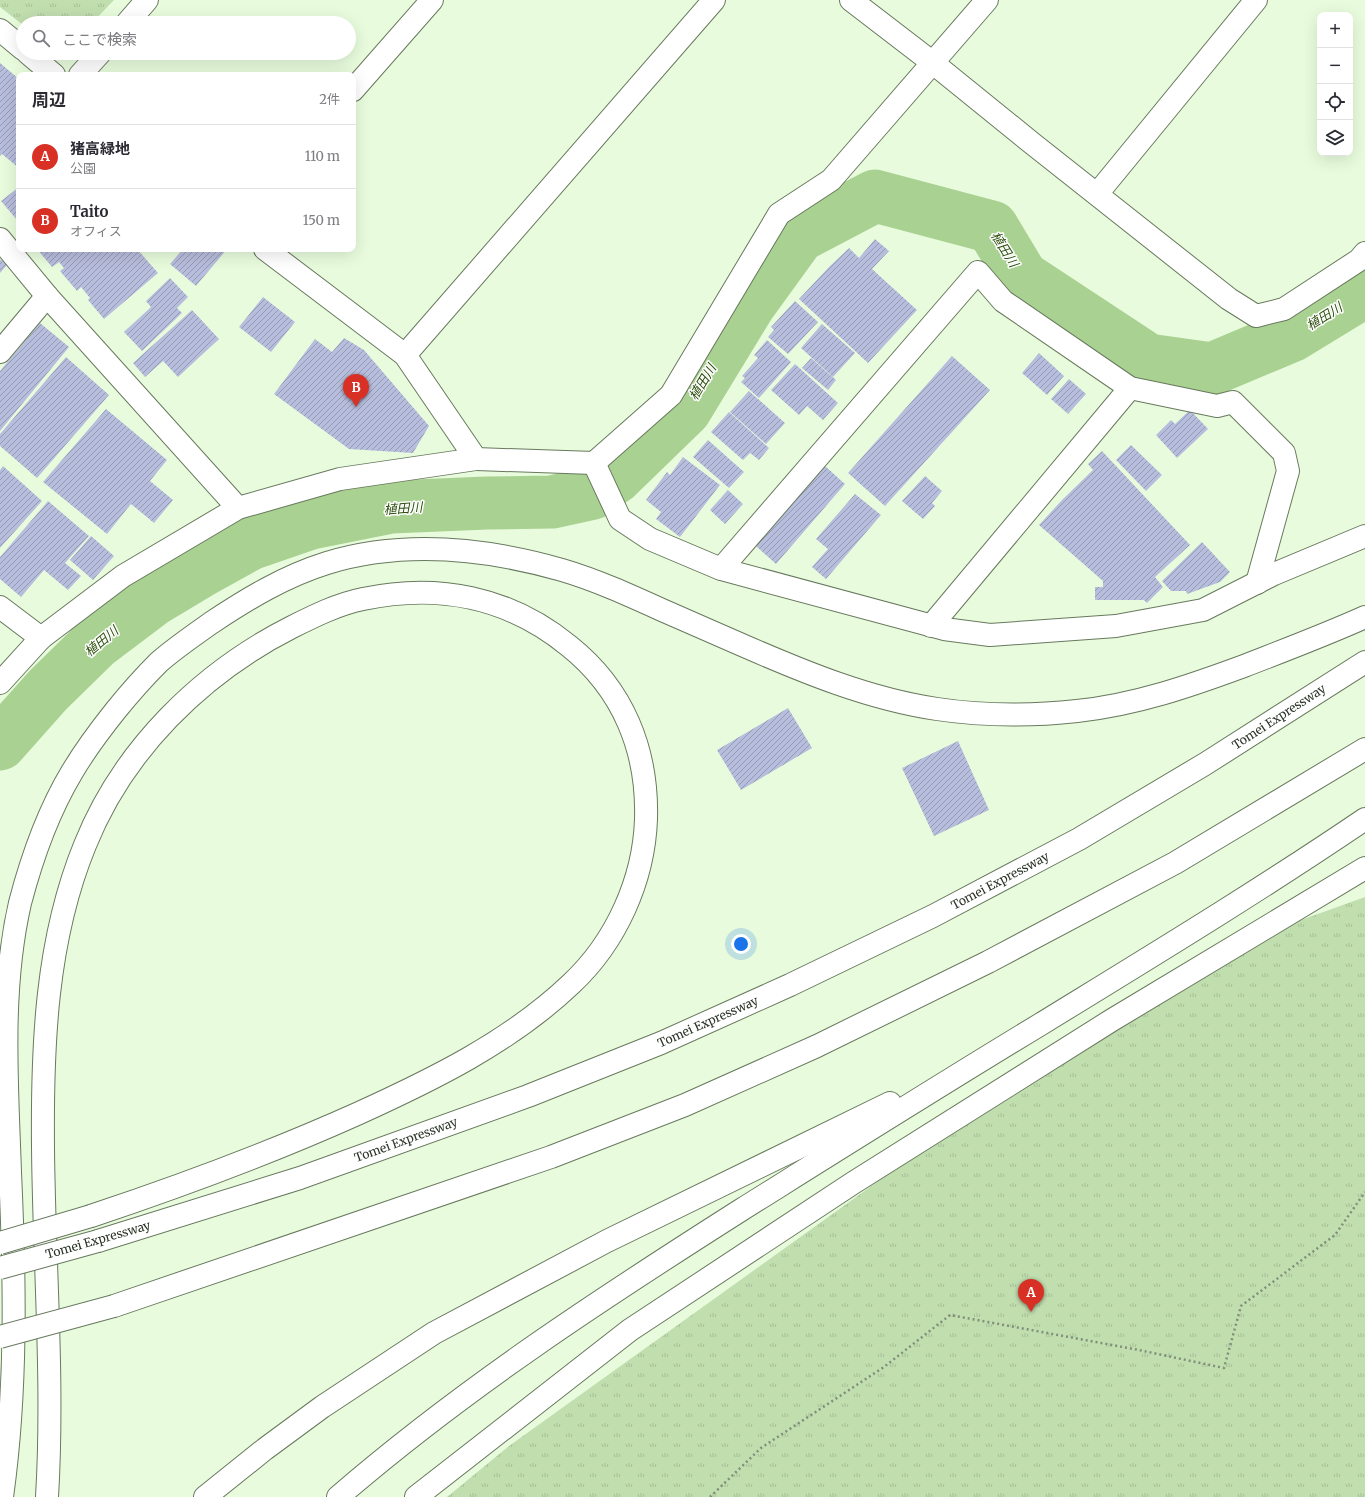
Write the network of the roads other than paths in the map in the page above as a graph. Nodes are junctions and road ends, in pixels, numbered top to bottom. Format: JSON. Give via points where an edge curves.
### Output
{"nodes":[{"id":1,"x":147,"y":0,"type":"edge"},
{"id":2,"x":432,"y":0,"type":"edge"},
{"id":3,"x":714,"y":0,"type":"edge"},
{"id":4,"x":851,"y":0,"type":"edge"},
{"id":5,"x":987,"y":0,"type":"edge"},
{"id":6,"x":1256,"y":0,"type":"edge"},
{"id":7,"x":133,"y":16,"type":"edge"},
{"id":8,"x":0,"y":30,"type":"edge"},
{"id":9,"x":16,"y":43,"type":"edge"},
{"id":10,"x":36,"y":60,"type":"edge"},
{"id":11,"x":94,"y":60,"type":"edge"},
{"id":12,"x":933,"y":63,"type":"junction"},
{"id":13,"x":50,"y":72,"type":"edge"},
{"id":14,"x":83,"y":72,"type":"edge"},
{"id":15,"x":356,"y":87,"type":"edge"},
{"id":16,"x":1096,"y":194,"type":"junction"},
{"id":17,"x":0,"y":239,"type":"edge"},
{"id":18,"x":269,"y":252,"type":"edge"},
{"id":19,"x":1365,"y":253,"type":"edge"},
{"id":20,"x":47,"y":296,"type":"junction"},
{"id":21,"x":0,"y":352,"type":"edge"},
{"id":22,"x":405,"y":355,"type":"junction"},
{"id":23,"x":1130,"y":388,"type":"junction"},
{"id":24,"x":476,"y":459,"type":"junction"},
{"id":25,"x":596,"y":468,"type":"junction"},
{"id":26,"x":238,"y":508,"type":"junction"},
{"id":27,"x":1365,"y":536,"type":"edge"},
{"id":28,"x":721,"y":569,"type":"junction"},
{"id":29,"x":1257,"y":583,"type":"junction"},
{"id":30,"x":0,"y":607,"type":"edge"},
{"id":31,"x":1365,"y":618,"type":"edge"},
{"id":32,"x":931,"y":626,"type":"junction"},
{"id":33,"x":41,"y":638,"type":"junction"},
{"id":34,"x":1365,"y":662,"type":"edge"},
{"id":35,"x":0,"y":683,"type":"edge"},
{"id":36,"x":1365,"y":749,"type":"edge"},
{"id":37,"x":1365,"y":819,"type":"edge"},
{"id":38,"x":1365,"y":868,"type":"edge"},
{"id":39,"x":999,"y":1049,"type":"junction"},
{"id":40,"x":0,"y":1243,"type":"edge"},
{"id":41,"x":0,"y":1268,"type":"edge"},
{"id":42,"x":0,"y":1337,"type":"edge"},
{"id":43,"x":2,"y":1497,"type":"edge"},
{"id":44,"x":46,"y":1497,"type":"edge"},
{"id":45,"x":205,"y":1497,"type":"edge"},
{"id":46,"x":338,"y":1497,"type":"edge"},
{"id":47,"x":416,"y":1497,"type":"edge"}],
"edges":[{"from":1,"to":7,"type":"main road"},
{"from":2,"to":15,"type":"main road"},
{"from":3,"to":22,"type":"main road"},
{"from":4,"to":12,"type":"main road"},
{"from":5,"to":12,"type":"main road"},
{"from":6,"to":16,"type":"main road"},
{"from":8,"to":9,"type":"main road"},
{"from":10,"to":13,"type":"main road"},
{"from":11,"to":14,"type":"main road"},
{"from":12,"to":16,"type":"main road"},
{"from":12,"to":25,"type":"main road","via":[[831,180],[779,214],[672,395]]},
{"from":16,"to":19,"type":"main road","via":[[1229,299],[1256,316],[1284,309],[1359,260]]},
{"from":17,"to":20,"type":"main road"},
{"from":18,"to":22,"type":"main road"},
{"from":20,"to":21,"type":"main road"},
{"from":20,"to":26,"type":"main road"},
{"from":22,"to":24,"type":"main road"},
{"from":23,"to":28,"type":"main road","via":[[1003,301],[978,272]]},
{"from":23,"to":29,"type":"main road","via":[[1218,406],[1233,402],[1284,453],[1288,471]]},
{"from":23,"to":32,"type":"main road"},
{"from":24,"to":25,"type":"main road"},
{"from":24,"to":26,"type":"main road","via":[[340,479]]},
{"from":25,"to":28,"type":"main road","via":[[620,519],[650,539]]},
{"from":26,"to":33,"type":"main road","via":[[123,576]]},
{"from":27,"to":29,"type":"main road"},
{"from":28,"to":32,"type":"main road"},
{"from":29,"to":32,"type":"main road","via":[[1203,610],[1116,626],[990,636]]},
{"from":30,"to":33,"type":"main road"},
{"from":31,"to":43,"type":"main road","via":[[1192,685],[1134,701],[1081,711],[1030,715],[978,714],[933,709],[835,683],[776,660],[620,591],[564,570],[510,557],[462,550],[417,548],[372,552],[326,564],[283,580],[240,603],[160,661],[98,732],[72,772],[50,814],[31,862],[18,909],[9,958],[5,1003],[13,1305],[12,1405]]},
{"from":33,"to":35,"type":"main road"},
{"from":34,"to":41,"type":"main road","name":"Tomei Expressway","bridge":true,"via":[[1205,764],[1079,840],[933,916],[661,1043],[521,1099],[300,1178],[98,1241]]},
{"from":36,"to":42,"type":"main road","bridge":true,"via":[[1175,863],[988,962],[817,1046],[692,1102],[551,1157],[114,1306]]},
{"from":37,"to":39,"type":"main road","via":[[1227,910]]},
{"from":38,"to":47,"type":"main road","via":[[1105,1024],[853,1183],[630,1330]]},
{"from":39,"to":45,"type":"main road","via":[[607,1241],[434,1333],[322,1407]]},
{"from":39,"to":46,"type":"main road","via":[[642,1272],[485,1380],[371,1468]]},
{"from":40,"to":44,"type":"main road","bridge":true,"via":[[91,1216],[171,1189],[324,1129],[397,1096],[504,1037],[575,981],[600,950],[622,916],[636,878],[646,828],[647,792],[640,754],[627,718],[610,687],[584,658],[553,633],[517,612],[480,599],[441,593],[403,593],[359,600],[317,615],[280,633],[242,656],[201,686],[165,721],[132,761],[112,791],[85,844],[69,891],[58,933],[44,1038],[44,1180],[49,1364],[49,1466]]}]}
